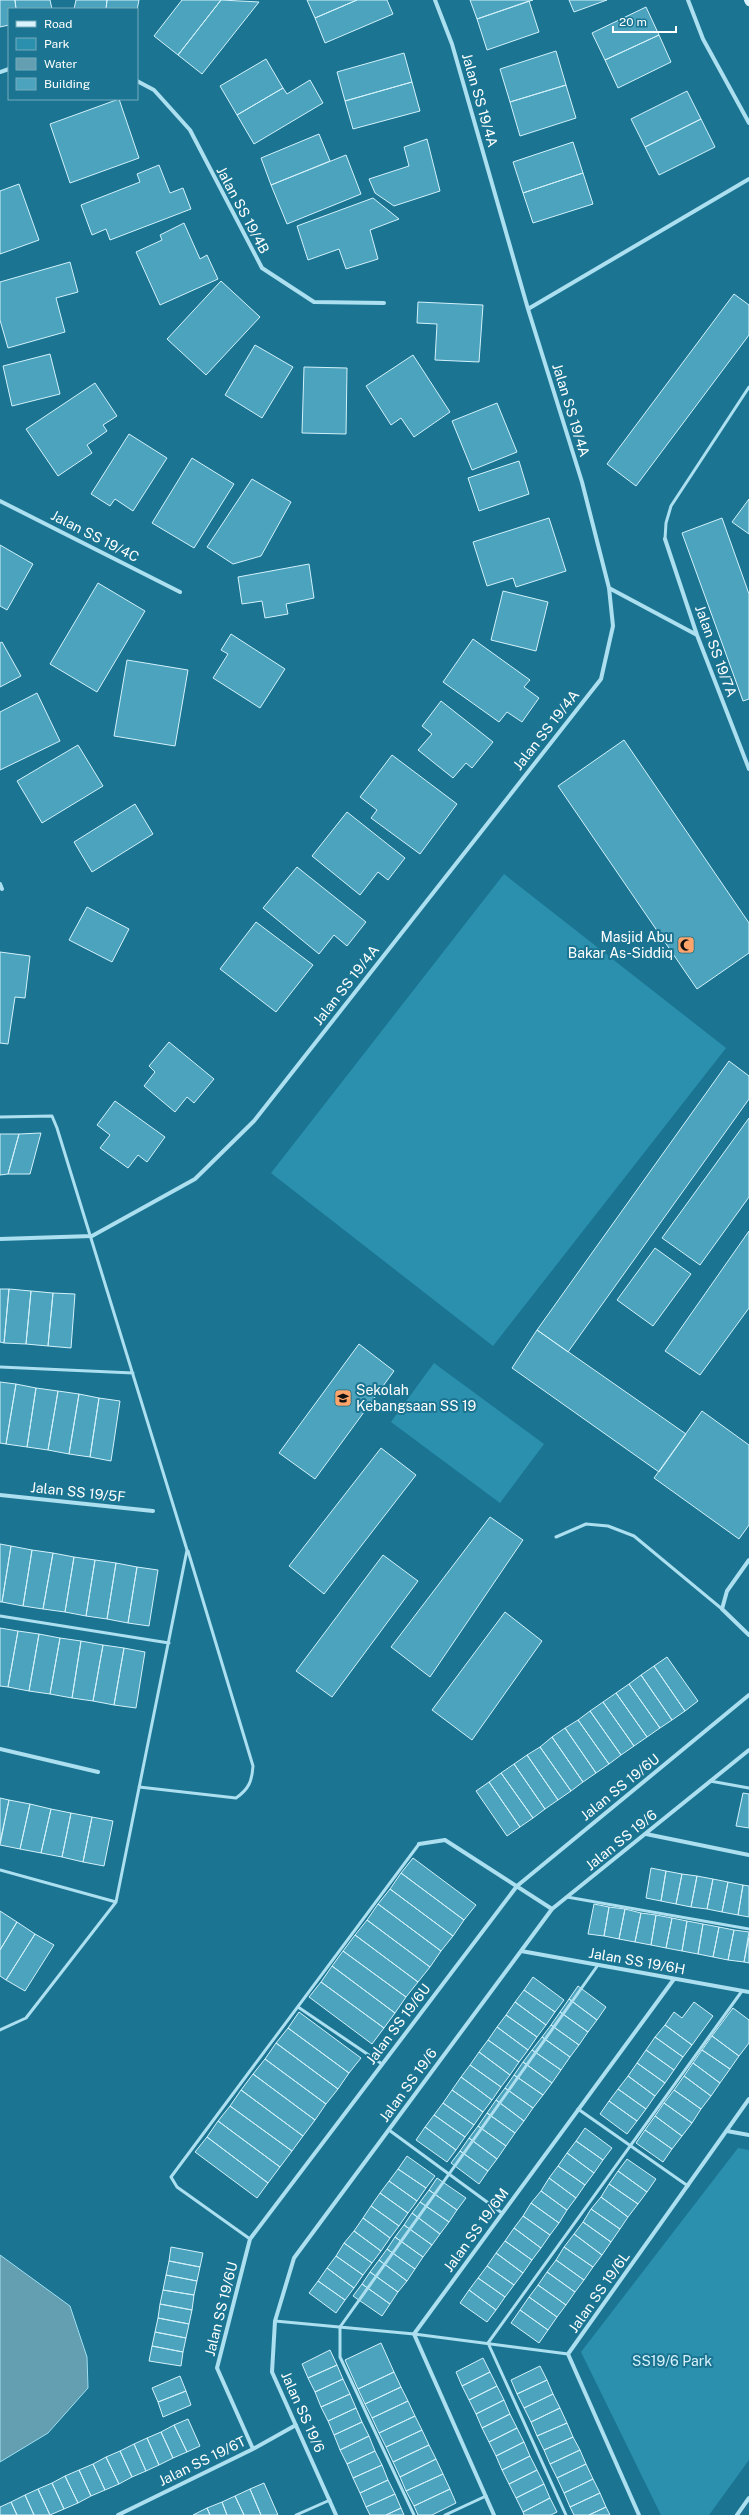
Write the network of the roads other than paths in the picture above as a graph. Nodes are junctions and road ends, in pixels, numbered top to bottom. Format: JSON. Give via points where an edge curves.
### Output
{"nodes":[{"id":1,"x":435,"y":0,"type":"edge"},
{"id":2,"x":688,"y":0,"type":"edge"},
{"id":3,"x":138,"y":82,"type":"edge"},
{"id":4,"x":749,"y":123,"type":"edge"},
{"id":5,"x":749,"y":179,"type":"edge"},
{"id":6,"x":384,"y":303,"type":"dead end"},
{"id":7,"x":528,"y":309,"type":"junction"},
{"id":8,"x":749,"y":387,"type":"edge"},
{"id":9,"x":0,"y":501,"type":"edge"},
{"id":10,"x":665,"y":539,"type":"joint"},
{"id":11,"x":609,"y":588,"type":"junction"},
{"id":12,"x":180,"y":592,"type":"dead end"},
{"id":13,"x":697,"y":635,"type":"junction"},
{"id":14,"x":749,"y":769,"type":"edge"},
{"id":15,"x":0,"y":1117,"type":"edge"},
{"id":16,"x":92,"y":1236,"type":"junction"},
{"id":17,"x":0,"y":1239,"type":"edge"},
{"id":18,"x":0,"y":1367,"type":"edge"},
{"id":19,"x":133,"y":1373,"type":"junction"},
{"id":20,"x":0,"y":1495,"type":"edge"},
{"id":21,"x":153,"y":1511,"type":"dead end"},
{"id":22,"x":556,"y":1537,"type":"dead end"},
{"id":23,"x":187,"y":1550,"type":"junction"},
{"id":24,"x":749,"y":1560,"type":"edge"},
{"id":25,"x":722,"y":1609,"type":"junction"},
{"id":26,"x":0,"y":1616,"type":"edge"},
{"id":27,"x":749,"y":1635,"type":"edge"},
{"id":28,"x":169,"y":1643,"type":"junction"},
{"id":29,"x":749,"y":1696,"type":"edge"},
{"id":30,"x":0,"y":1749,"type":"edge"},
{"id":31,"x":749,"y":1750,"type":"edge"},
{"id":32,"x":98,"y":1772,"type":"dead end"},
{"id":33,"x":710,"y":1781,"type":"junction"},
{"id":34,"x":140,"y":1787,"type":"junction"},
{"id":35,"x":749,"y":1788,"type":"edge"},
{"id":36,"x":646,"y":1834,"type":"junction"},
{"id":37,"x":419,"y":1844,"type":"joint"},
{"id":38,"x":749,"y":1855,"type":"edge"},
{"id":39,"x":0,"y":1870,"type":"edge"},
{"id":40,"x":517,"y":1886,"type":"junction"},
{"id":41,"x":567,"y":1898,"type":"junction"},
{"id":42,"x":116,"y":1902,"type":"junction"},
{"id":43,"x":552,"y":1909,"type":"junction"},
{"id":44,"x":749,"y":1929,"type":"edge"},
{"id":45,"x":520,"y":1951,"type":"junction"},
{"id":46,"x":598,"y":1965,"type":"junction"},
{"id":47,"x":674,"y":1978,"type":"junction"},
{"id":48,"x":742,"y":1991,"type":"junction"},
{"id":49,"x":749,"y":1992,"type":"edge"},
{"id":50,"x":298,"y":2008,"type":"junction"},
{"id":51,"x":0,"y":2030,"type":"edge"},
{"id":52,"x":382,"y":2064,"type":"junction"},
{"id":53,"x":749,"y":2099,"type":"edge"},
{"id":54,"x":578,"y":2109,"type":"junction"},
{"id":55,"x":389,"y":2130,"type":"junction"},
{"id":56,"x":727,"y":2131,"type":"junction"},
{"id":57,"x":749,"y":2135,"type":"edge"},
{"id":58,"x":630,"y":2146,"type":"junction"},
{"id":59,"x":449,"y":2174,"type":"junction"},
{"id":60,"x":688,"y":2186,"type":"junction"},
{"id":61,"x":502,"y":2213,"type":"junction"},
{"id":62,"x":250,"y":2239,"type":"junction"},
{"id":63,"x":276,"y":2321,"type":"junction"},
{"id":64,"x":340,"y":2327,"type":"junction"},
{"id":65,"x":414,"y":2334,"type":"junction"},
{"id":66,"x":488,"y":2343,"type":"junction"},
{"id":67,"x":568,"y":2354,"type":"junction"},
{"id":68,"x":296,"y":2425,"type":"junction"},
{"id":69,"x":253,"y":2449,"type":"junction"},
{"id":70,"x":486,"y":2496,"type":"junction"},
{"id":71,"x":749,"y":2498,"type":"edge"},
{"id":72,"x":330,"y":2500,"type":"junction"},
{"id":73,"x":120,"y":2514,"type":"edge"},
{"id":74,"x":296,"y":2515,"type":"edge"},
{"id":75,"x":336,"y":2515,"type":"edge"},
{"id":76,"x":414,"y":2515,"type":"edge"},
{"id":77,"x":445,"y":2515,"type":"edge"},
{"id":78,"x":494,"y":2515,"type":"edge"},
{"id":79,"x":566,"y":2515,"type":"edge"},
{"id":80,"x":639,"y":2515,"type":"edge"},
{"id":81,"x":737,"y":2515,"type":"edge"}],
"edges":[{"from":1,"to":7,"type":"street","name":"Jalan SS 19/4A","via":[[452,44]]},
{"from":2,"to":4,"type":"street","via":[[703,39]]},
{"from":3,"to":6,"type":"street","name":"Jalan SS 19/4B","via":[[154,90],[190,130],[262,268],[314,302]]},
{"from":5,"to":7,"type":"street"},
{"from":7,"to":11,"type":"street","name":"Jalan SS 19/4A","via":[[582,482]]},
{"from":8,"to":10,"type":"lane","via":[[671,506]]},
{"from":9,"to":12,"type":"street","name":"Jalan SS 19/4C"},
{"from":10,"to":13,"type":"street","name":"Jalan SS 19/7A"},
{"from":11,"to":13,"type":"street"},
{"from":11,"to":16,"type":"street","name":"Jalan SS 19/4A","via":[[613,626],[601,679],[254,1121],[195,1179]]},
{"from":13,"to":14,"type":"street","name":"Jalan SS 19/7A"},
{"from":15,"to":16,"type":"lane","via":[[52,1116]]},
{"from":16,"to":17,"type":"street","name":"Jalan SS 19/4A"},
{"from":16,"to":19,"type":"lane"},
{"from":18,"to":19,"type":"lane"},
{"from":19,"to":23,"type":"lane"},
{"from":20,"to":21,"type":"street","name":"Jalan SS 19/5F"},
{"from":22,"to":25,"type":"lane","via":[[586,1524],[608,1526],[634,1536]]},
{"from":23,"to":28,"type":"lane"},
{"from":23,"to":34,"type":"lane","via":[[253,1766],[252,1777],[245,1792],[236,1798]]},
{"from":24,"to":25,"type":"street","via":[[726,1592]]},
{"from":25,"to":27,"type":"street"},
{"from":26,"to":28,"type":"lane"},
{"from":28,"to":34,"type":"lane"},
{"from":29,"to":40,"type":"street","name":"Jalan SS 19/6U"},
{"from":30,"to":32,"type":"street"},
{"from":31,"to":33,"type":"street","name":"Jalan SS 19/6"},
{"from":33,"to":35,"type":"lane"},
{"from":33,"to":36,"type":"street","name":"Jalan SS 19/6"},
{"from":34,"to":42,"type":"lane"},
{"from":36,"to":38,"type":"street"},
{"from":36,"to":41,"type":"street","name":"Jalan SS 19/6"},
{"from":37,"to":40,"type":"street","via":[[445,1840]]},
{"from":37,"to":50,"type":"lane"},
{"from":39,"to":42,"type":"lane"},
{"from":40,"to":43,"type":"street"},
{"from":40,"to":52,"type":"street","name":"Jalan SS 19/6U"},
{"from":41,"to":43,"type":"street","name":"Jalan SS 19/6"},
{"from":41,"to":44,"type":"lane"},
{"from":42,"to":51,"type":"lane","via":[[26,2018]]},
{"from":43,"to":45,"type":"street","name":"Jalan SS 19/6"},
{"from":45,"to":46,"type":"street","name":"Jalan SS 19/6H"},
{"from":45,"to":55,"type":"street","name":"Jalan SS 19/6"},
{"from":46,"to":47,"type":"street","name":"Jalan SS 19/6H"},
{"from":46,"to":59,"type":"lane"},
{"from":47,"to":48,"type":"street","name":"Jalan SS 19/6H"},
{"from":47,"to":54,"type":"street","name":"Jalan SS 19/6M"},
{"from":48,"to":49,"type":"street","name":"Jalan SS 19/6H"},
{"from":48,"to":58,"type":"lane"},
{"from":50,"to":52,"type":"lane"},
{"from":50,"to":62,"type":"lane","via":[[171,2177],[177,2187]]},
{"from":52,"to":62,"type":"street","name":"Jalan SS 19/6U"},
{"from":53,"to":56,"type":"street","name":"Jalan SS 19/6L"},
{"from":54,"to":58,"type":"lane"},
{"from":54,"to":61,"type":"street","name":"Jalan SS 19/6M"},
{"from":55,"to":59,"type":"lane"},
{"from":55,"to":63,"type":"street","name":"Jalan SS 19/6","via":[[294,2258]]},
{"from":56,"to":57,"type":"street"},
{"from":56,"to":60,"type":"street","name":"Jalan SS 19/6L"},
{"from":58,"to":60,"type":"lane"},
{"from":58,"to":66,"type":"lane"},
{"from":59,"to":61,"type":"lane"},
{"from":59,"to":64,"type":"lane"},
{"from":60,"to":67,"type":"street","name":"Jalan SS 19/6L"},
{"from":61,"to":65,"type":"street","name":"Jalan SS 19/6M"},
{"from":62,"to":69,"type":"street","name":"Jalan SS 19/6U","via":[[217,2368]]},
{"from":63,"to":64,"type":"lane"},
{"from":63,"to":68,"type":"street","name":"Jalan SS 19/6","via":[[272,2372]]},
{"from":64,"to":65,"type":"lane"},
{"from":64,"to":76,"type":"lane","via":[[340,2357]]},
{"from":65,"to":66,"type":"lane"},
{"from":65,"to":70,"type":"street"},
{"from":66,"to":67,"type":"lane"},
{"from":66,"to":79,"type":"lane"},
{"from":67,"to":80,"type":"street","name":"Jalan SS 19/6L"},
{"from":68,"to":69,"type":"street","name":"Jalan SS 19/6T"},
{"from":68,"to":72,"type":"street","name":"Jalan SS 19/6"},
{"from":69,"to":73,"type":"street","name":"Jalan SS 19/6T"},
{"from":70,"to":77,"type":"lane"},
{"from":70,"to":78,"type":"street"},
{"from":71,"to":81,"type":"street"},
{"from":72,"to":74,"type":"lane"},
{"from":72,"to":75,"type":"street","name":"Jalan SS 19/6"}]}
